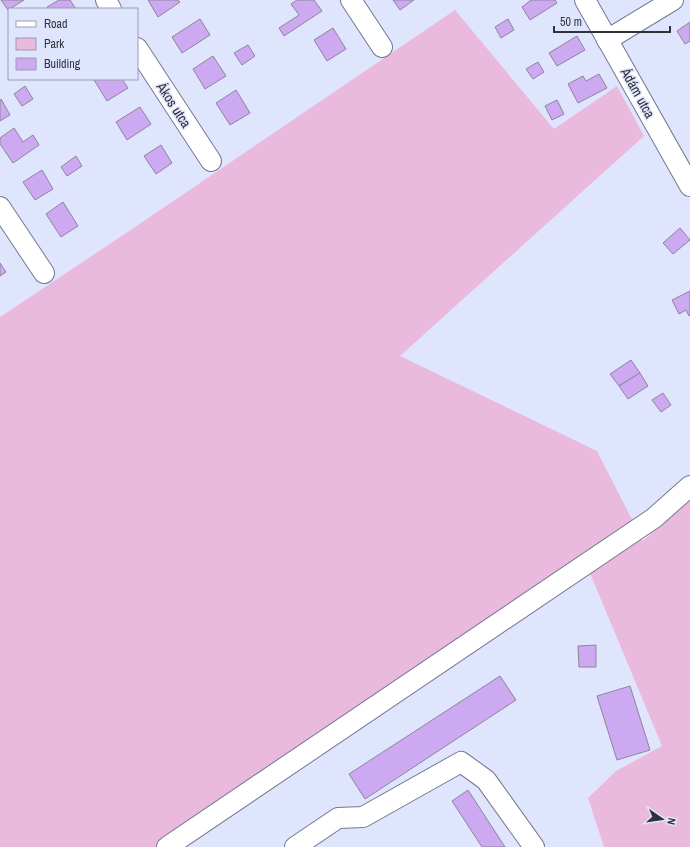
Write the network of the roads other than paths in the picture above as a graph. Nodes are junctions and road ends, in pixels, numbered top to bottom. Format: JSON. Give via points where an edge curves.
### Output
{"nodes":[{"id":1,"x":351,"y":0,"type":"edge"},
{"id":2,"x":585,"y":0,"type":"edge"},
{"id":3,"x":673,"y":0,"type":"edge"},
{"id":4,"x":607,"y":40,"type":"junction"},
{"id":5,"x":382,"y":47,"type":"dead end"},
{"id":6,"x":138,"y":50,"type":"edge"},
{"id":7,"x":211,"y":161,"type":"dead end"},
{"id":8,"x":690,"y":186,"type":"edge"},
{"id":9,"x":0,"y":208,"type":"edge"},
{"id":10,"x":44,"y":273,"type":"dead end"},
{"id":11,"x":690,"y":486,"type":"edge"},
{"id":12,"x":166,"y":847,"type":"edge"},
{"id":13,"x":294,"y":847,"type":"edge"},
{"id":14,"x":534,"y":847,"type":"edge"}],
"edges":[{"from":1,"to":5,"type":"street"},
{"from":2,"to":4,"type":"street","name":"Ádám utca"},
{"from":3,"to":4,"type":"street"},
{"from":4,"to":8,"type":"street","name":"Ádám utca"},
{"from":6,"to":7,"type":"street","name":"Ákos utca"},
{"from":9,"to":10,"type":"street"},
{"from":11,"to":12,"type":"street","via":[[654,518]]},
{"from":13,"to":14,"type":"street","via":[[338,818],[363,817],[461,762],[486,780]]}]}
